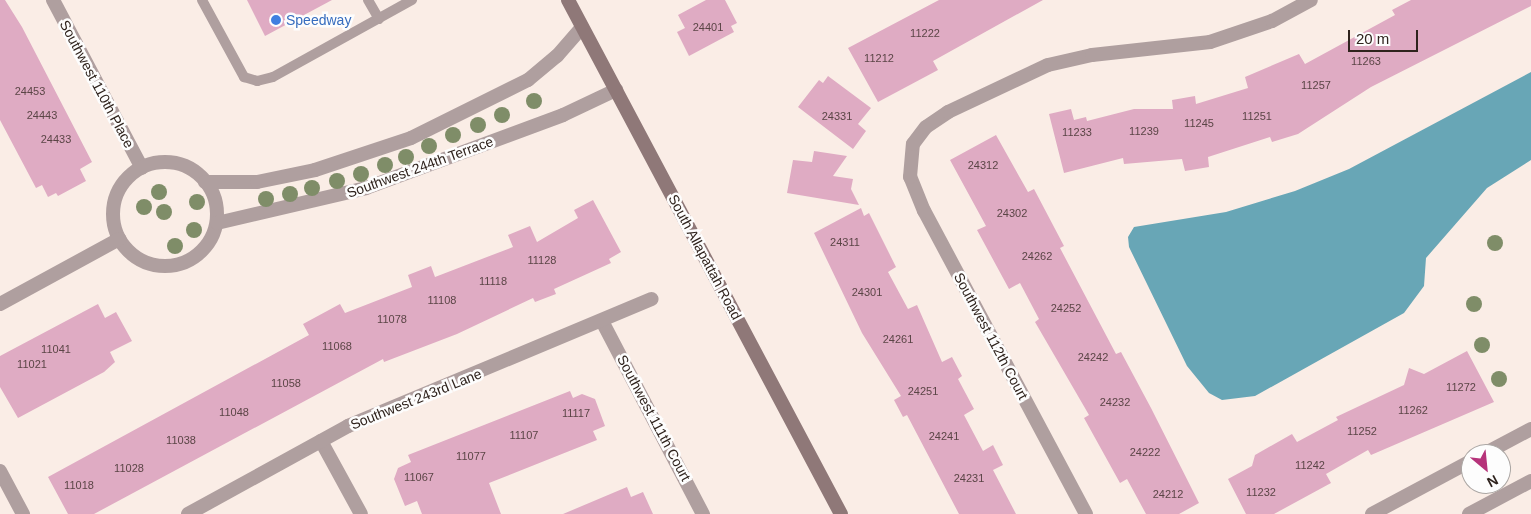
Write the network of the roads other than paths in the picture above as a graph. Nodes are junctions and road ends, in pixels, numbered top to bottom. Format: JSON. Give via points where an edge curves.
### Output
{"nodes":[{"id":1,"x":52,"y":0,"type":"edge"},
{"id":2,"x":202,"y":0,"type":"edge"},
{"id":3,"x":368,"y":0,"type":"edge"},
{"id":4,"x":412,"y":0,"type":"edge"},
{"id":5,"x":568,"y":0,"type":"edge"},
{"id":6,"x":1311,"y":0,"type":"edge"},
{"id":7,"x":379,"y":19,"type":"junction"},
{"id":8,"x":582,"y":27,"type":"junction"},
{"id":9,"x":616,"y":90,"type":"junction"},
{"id":10,"x":142,"y":168,"type":"junction"},
{"id":11,"x":205,"y":182,"type":"junction"},
{"id":12,"x":217,"y":223,"type":"junction"},
{"id":13,"x":119,"y":239,"type":"junction"},
{"id":14,"x":652,"y":299,"type":"dead end"},
{"id":15,"x":0,"y":304,"type":"edge"},
{"id":16,"x":603,"y":323,"type":"junction"},
{"id":17,"x":1531,"y":428,"type":"edge"},
{"id":18,"x":321,"y":441,"type":"junction"},
{"id":19,"x":1502,"y":444,"type":"edge"},
{"id":20,"x":1461,"y":467,"type":"edge"},
{"id":21,"x":0,"y":471,"type":"edge"},
{"id":22,"x":1531,"y":481,"type":"edge"},
{"id":23,"x":1387,"y":510,"type":"edge"},
{"id":24,"x":23,"y":514,"type":"edge"},
{"id":25,"x":188,"y":514,"type":"edge"},
{"id":26,"x":361,"y":514,"type":"edge"},
{"id":27,"x":703,"y":514,"type":"edge"},
{"id":28,"x":841,"y":514,"type":"edge"},
{"id":29,"x":1086,"y":514,"type":"edge"},
{"id":30,"x":1372,"y":514,"type":"edge"},
{"id":31,"x":1469,"y":514,"type":"edge"}],
"edges":[{"from":1,"to":10,"type":"street","name":"Southwest 110th Place"},
{"from":2,"to":7,"type":"lane","via":[[244,77],[257,81],[273,77]]},
{"from":3,"to":7,"type":"lane"},
{"from":4,"to":7,"type":"lane"},
{"from":5,"to":8,"type":"main road","name":"South Allapattah Road"},
{"from":6,"to":29,"type":"street","name":"Southwest 112th Court","via":[[1263,24],[1210,42],[1092,55],[1048,66],[937,119],[918,136],[910,154],[910,177],[924,211]]},
{"from":8,"to":9,"type":"main road","name":"South Allapattah Road"},
{"from":8,"to":11,"type":"street","name":"Southwest 244th Terrace","via":[[557,56],[528,80],[411,138],[315,170],[257,182]]},
{"from":9,"to":12,"type":"street","name":"Southwest 244th Terrace","via":[[563,115],[366,188]]},
{"from":9,"to":28,"type":"main road","name":"South Allapattah Road"},
{"from":10,"to":11,"type":"street","via":[[164,162],[182,165]]},
{"from":10,"to":13,"type":"street","via":[[122,185],[114,202],[113,220]]},
{"from":11,"to":12,"type":"street","via":[[217,205]]},
{"from":12,"to":13,"type":"street","via":[[199,254],[172,265],[146,263]]},
{"from":13,"to":15,"type":"street"},
{"from":14,"to":16,"type":"street","name":"Southwest 243rd Lane"},
{"from":16,"to":18,"type":"street","name":"Southwest 243rd Lane"},
{"from":16,"to":27,"type":"street","name":"Southwest 111th Court"},
{"from":17,"to":19,"type":"street"},
{"from":18,"to":25,"type":"street","name":"Southwest 243rd Lane"},
{"from":18,"to":26,"type":"street"},
{"from":20,"to":23,"type":"street"},
{"from":21,"to":24,"type":"street"},
{"from":22,"to":31,"type":"street"},
{"from":23,"to":30,"type":"street"}]}
